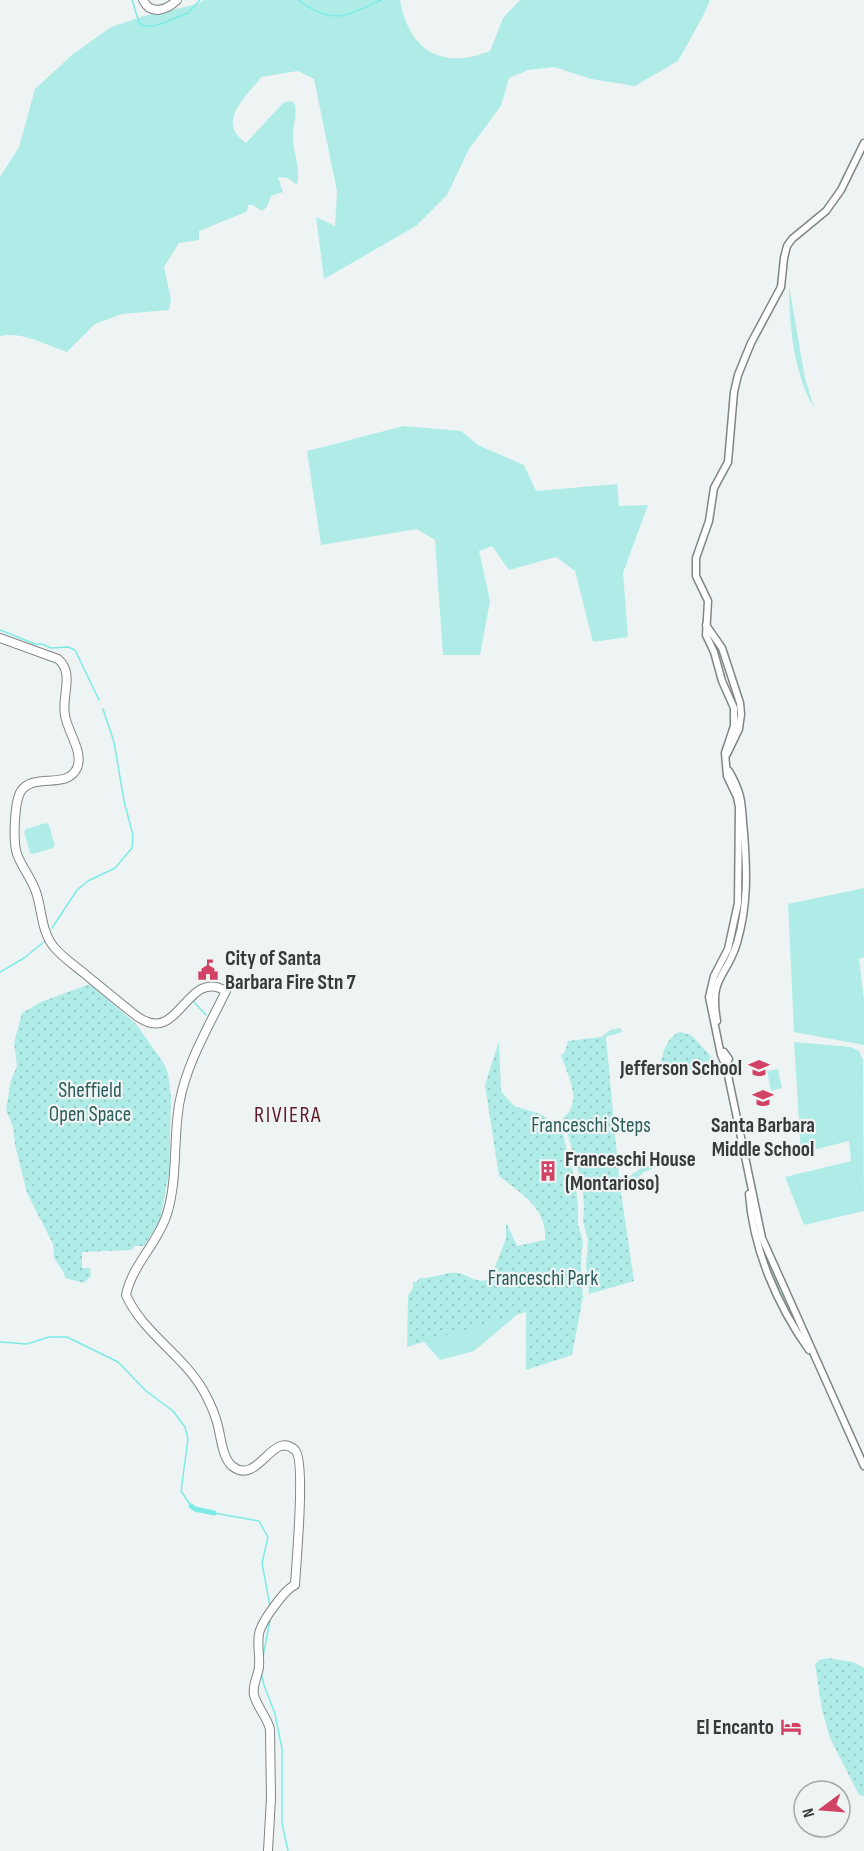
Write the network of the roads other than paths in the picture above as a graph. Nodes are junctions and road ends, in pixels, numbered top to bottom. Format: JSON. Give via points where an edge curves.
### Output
{"nodes":[{"id":1,"x":143,"y":0,"type":"edge"},
{"id":2,"x":177,"y":0,"type":"edge"},
{"id":3,"x":864,"y":143,"type":"edge"},
{"id":4,"x":856,"y":159,"type":"junction"},
{"id":5,"x":864,"y":163,"type":"edge"},
{"id":6,"x":0,"y":638,"type":"edge"},
{"id":7,"x":727,"y":768,"type":"junction"},
{"id":8,"x":725,"y":1064,"type":"junction"},
{"id":9,"x":864,"y":1466,"type":"edge"},
{"id":10,"x":268,"y":1851,"type":"edge"}],
"edges":[{"from":1,"to":2,"type":"main road","via":[[147,7],[159,10]]},
{"from":3,"to":4,"type":"street"},
{"from":4,"to":5,"type":"street"},
{"from":4,"to":7,"type":"street","via":[[826,211],[787,246],[782,284],[737,376],[728,464],[714,486],[709,522],[695,563],[697,580],[708,601],[706,625],[723,651],[741,707],[739,729],[725,760]]},
{"from":6,"to":10,"type":"main road","via":[[58,659],[67,673],[64,708],[78,755],[77,767],[66,778],[25,787],[18,798],[16,818],[16,851],[37,893],[51,943],[148,1023],[166,1021],[205,986],[215,985],[226,991],[181,1095],[176,1166],[164,1221],[126,1295],[150,1331],[197,1381],[213,1410],[226,1458],[233,1466],[250,1469],[284,1446],[297,1454],[300,1516],[295,1585],[262,1624],[254,1688],[270,1729]]},
{"from":7,"to":8,"type":"street","via":[[739,807],[738,896],[728,949],[714,976],[709,997]]},
{"from":7,"to":8,"type":"street","via":[[742,799],[747,862],[746,902],[738,939],[715,990]]},
{"from":8,"to":9,"type":"street","via":[[764,1243]]}]}
